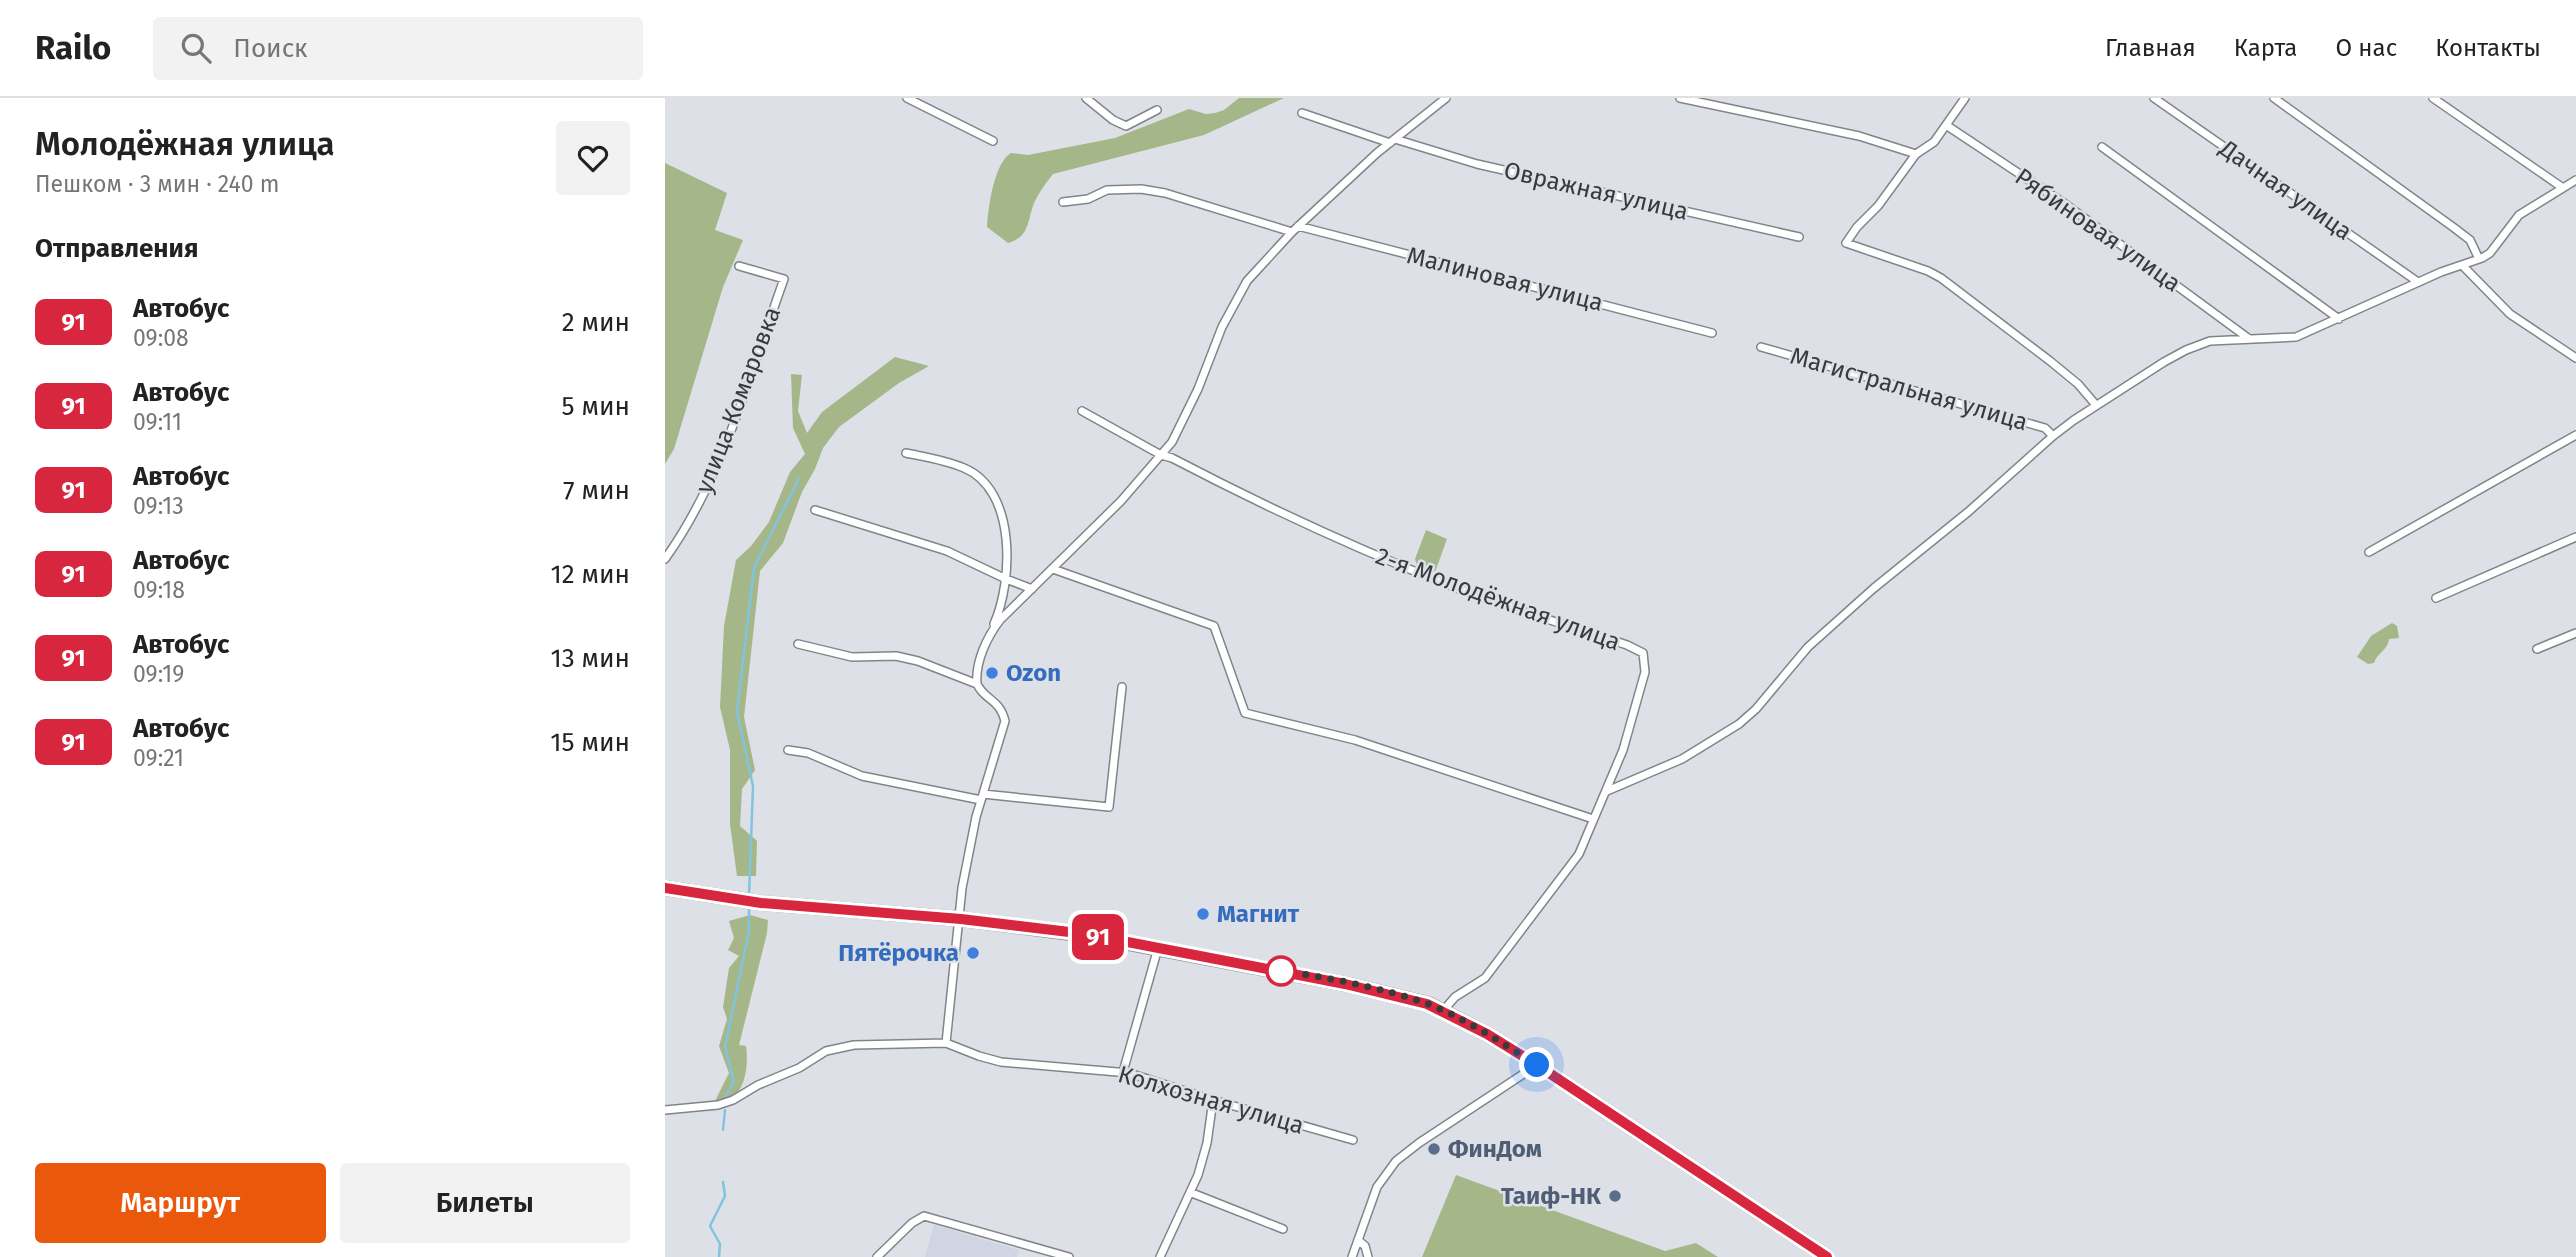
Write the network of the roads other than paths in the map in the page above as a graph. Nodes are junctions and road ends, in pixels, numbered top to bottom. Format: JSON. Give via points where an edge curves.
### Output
{"nodes":[{"id":1,"x":907,"y":98,"type":"edge"},
{"id":2,"x":1087,"y":98,"type":"edge"},
{"id":3,"x":1446,"y":98,"type":"edge"},
{"id":4,"x":1680,"y":98,"type":"edge"},
{"id":5,"x":1965,"y":98,"type":"edge"},
{"id":6,"x":2154,"y":98,"type":"edge"},
{"id":7,"x":2274,"y":98,"type":"edge"},
{"id":8,"x":2433,"y":98,"type":"edge"},
{"id":9,"x":1157,"y":110,"type":"dead end"},
{"id":10,"x":1302,"y":114,"type":"dead end"},
{"id":11,"x":1946,"y":125,"type":"junction"},
{"id":12,"x":993,"y":141,"type":"dead end"},
{"id":13,"x":1393,"y":141,"type":"junction"},
{"id":14,"x":2102,"y":147,"type":"dead end"},
{"id":15,"x":1916,"y":154,"type":"junction"},
{"id":16,"x":2576,"y":180,"type":"edge"},
{"id":17,"x":2563,"y":188,"type":"junction"},
{"id":18,"x":1063,"y":202,"type":"dead end"},
{"id":19,"x":1295,"y":229,"type":"junction"},
{"id":20,"x":1799,"y":237,"type":"dead end"},
{"id":21,"x":2479,"y":259,"type":"junction"},
{"id":22,"x":2462,"y":265,"type":"junction"},
{"id":23,"x":739,"y":266,"type":"dead end"},
{"id":24,"x":2418,"y":282,"type":"junction"},
{"id":25,"x":2339,"y":318,"type":"junction"},
{"id":26,"x":1712,"y":333,"type":"dead end"},
{"id":27,"x":2248,"y":338,"type":"junction"},
{"id":28,"x":1761,"y":347,"type":"dead end"},
{"id":29,"x":2576,"y":358,"type":"edge"},
{"id":30,"x":2097,"y":405,"type":"junction"},
{"id":31,"x":1082,"y":411,"type":"dead end"},
{"id":32,"x":2576,"y":435,"type":"edge"},
{"id":33,"x":2053,"y":436,"type":"junction"},
{"id":34,"x":906,"y":453,"type":"dead end"},
{"id":35,"x":1161,"y":455,"type":"junction"},
{"id":36,"x":815,"y":510,"type":"dead end"},
{"id":37,"x":2576,"y":537,"type":"edge"},
{"id":38,"x":2369,"y":552,"type":"dead end"},
{"id":39,"x":665,"y":559,"type":"edge"},
{"id":40,"x":1053,"y":569,"type":"junction"},
{"id":41,"x":1006,"y":579,"type":"junction"},
{"id":42,"x":1032,"y":589,"type":"junction"},
{"id":43,"x":2436,"y":598,"type":"dead end"},
{"id":44,"x":2576,"y":633,"type":"edge"},
{"id":45,"x":989,"y":635,"type":"junction"},
{"id":46,"x":798,"y":645,"type":"dead end"},
{"id":47,"x":2537,"y":649,"type":"dead end"},
{"id":48,"x":977,"y":684,"type":"junction"},
{"id":49,"x":1122,"y":687,"type":"dead end"},
{"id":50,"x":788,"y":750,"type":"dead end"},
{"id":51,"x":1607,"y":792,"type":"junction"},
{"id":52,"x":982,"y":797,"type":"junction"},
{"id":53,"x":1593,"y":819,"type":"junction"},
{"id":54,"x":665,"y":888,"type":"edge"},
{"id":55,"x":961,"y":919,"type":"junction"},
{"id":56,"x":1158,"y":948,"type":"junction"},
{"id":57,"x":1443,"y":1011,"type":"junction"},
{"id":58,"x":946,"y":1043,"type":"junction"},
{"id":59,"x":1537,"y":1065,"type":"junction"},
{"id":60,"x":1123,"y":1072,"type":"junction"},
{"id":61,"x":1213,"y":1100,"type":"junction"},
{"id":62,"x":665,"y":1110,"type":"edge"},
{"id":63,"x":1353,"y":1140,"type":"dead end"},
{"id":64,"x":1192,"y":1193,"type":"junction"},
{"id":65,"x":1283,"y":1229,"type":"dead end"},
{"id":66,"x":1358,"y":1240,"type":"junction"},
{"id":67,"x":877,"y":1257,"type":"edge"},
{"id":68,"x":1069,"y":1257,"type":"edge"},
{"id":69,"x":1160,"y":1257,"type":"edge"},
{"id":70,"x":1352,"y":1257,"type":"edge"},
{"id":71,"x":1368,"y":1257,"type":"edge"},
{"id":72,"x":1827,"y":1257,"type":"edge"}],
"edges":[{"from":1,"to":12,"type":"street"},
{"from":2,"to":9,"type":"street","via":[[1126,126]]},
{"from":3,"to":13,"type":"street"},
{"from":4,"to":15,"type":"street","via":[[1859,136]]},
{"from":5,"to":11,"type":"street"},
{"from":6,"to":24,"type":"street","name":"Дачная улица"},
{"from":7,"to":21,"type":"street","via":[[2470,240]]},
{"from":8,"to":17,"type":"street"},
{"from":10,"to":13,"type":"street","name":"Овражная улица"},
{"from":11,"to":15,"type":"street","via":[[1934,142]]},
{"from":11,"to":27,"type":"street","name":"Рябиновая улица","via":[[2068,205]]},
{"from":13,"to":19,"type":"street"},
{"from":13,"to":20,"type":"street","name":"Овражная улица"},
{"from":14,"to":25,"type":"street"},
{"from":15,"to":30,"type":"street","via":[[1846,243],[1941,278],[2050,361]]},
{"from":16,"to":17,"type":"street"},
{"from":17,"to":21,"type":"street","via":[[2519,215],[2490,253]]},
{"from":18,"to":19,"type":"street","name":"Малиновая улица","via":[[1088,199],[1107,190],[1141,189]]},
{"from":19,"to":26,"type":"street","name":"Малиновая улица"},
{"from":19,"to":35,"type":"street","via":[[1247,281],[1221,327],[1181,425]]},
{"from":21,"to":22,"type":"street"},
{"from":22,"to":24,"type":"street"},
{"from":22,"to":29,"type":"street","via":[[2510,314]]},
{"from":23,"to":39,"type":"street","name":"улица Комаровка","via":[[784,279],[725,447],[697,508]]},
{"from":24,"to":25,"type":"street"},
{"from":25,"to":27,"type":"street","via":[[2296,337]]},
{"from":27,"to":30,"type":"street","via":[[2210,341],[2186,350]]},
{"from":28,"to":33,"type":"street","name":"Магистральная улица","via":[[2045,428]]},
{"from":30,"to":33,"type":"street"},
{"from":31,"to":35,"type":"street","name":"2-я Молодёжная улица"},
{"from":32,"to":38,"type":"street"},
{"from":33,"to":51,"type":"street","via":[[1828,628],[1739,724],[1682,759]]},
{"from":34,"to":41,"type":"street","via":[[965,468],[986,485],[1004,522]]},
{"from":35,"to":40,"type":"street"},
{"from":35,"to":51,"type":"street","name":"2-я Молодёжная улица","via":[[1352,546],[1453,587],[1643,653],[1645,672],[1635,712]]},
{"from":36,"to":41,"type":"street","via":[[947,551]]},
{"from":37,"to":43,"type":"street"},
{"from":40,"to":42,"type":"street"},
{"from":40,"to":53,"type":"street","via":[[1214,626],[1245,713],[1355,740]]},
{"from":41,"to":42,"type":"street"},
{"from":41,"to":45,"type":"street","via":[[1000,611]]},
{"from":42,"to":45,"type":"street"},
{"from":44,"to":47,"type":"street"},
{"from":45,"to":48,"type":"street"},
{"from":46,"to":48,"type":"street","via":[[852,657],[896,656]]},
{"from":48,"to":52,"type":"street","via":[[1002,708],[1006,721]]},
{"from":49,"to":52,"type":"street","via":[[1109,807]]},
{"from":50,"to":52,"type":"street","via":[[862,776]]},
{"from":51,"to":53,"type":"street","name":"2-я Молодёжная улица"},
{"from":52,"to":55,"type":"street","via":[[962,888]]},
{"from":53,"to":57,"type":"street","name":"2-я Молодёжная улица","via":[[1579,854],[1485,978],[1455,997]]},
{"from":54,"to":55,"type":"main road","via":[[761,903]]},
{"from":55,"to":56,"type":"main road"},
{"from":55,"to":58,"type":"street"},
{"from":56,"to":57,"type":"main road","via":[[1372,989]]},
{"from":56,"to":60,"type":"street"},
{"from":57,"to":59,"type":"main road"},
{"from":58,"to":60,"type":"street","name":"Колхозная улица","via":[[1001,1062]]},
{"from":58,"to":62,"type":"street","name":"Колхозная улица","via":[[854,1045],[827,1051],[733,1100]]},
{"from":59,"to":66,"type":"street","via":[[1396,1161],[1377,1187]]},
{"from":59,"to":72,"type":"main road"},
{"from":60,"to":61,"type":"street","name":"Колхозная улица"},
{"from":61,"to":63,"type":"street","name":"Колхозная улица"},
{"from":61,"to":64,"type":"street","via":[[1207,1143]]},
{"from":64,"to":65,"type":"street"},
{"from":64,"to":69,"type":"street"},
{"from":66,"to":70,"type":"street"},
{"from":66,"to":71,"type":"street"},
{"from":67,"to":68,"type":"street","via":[[924,1216]]}]}
